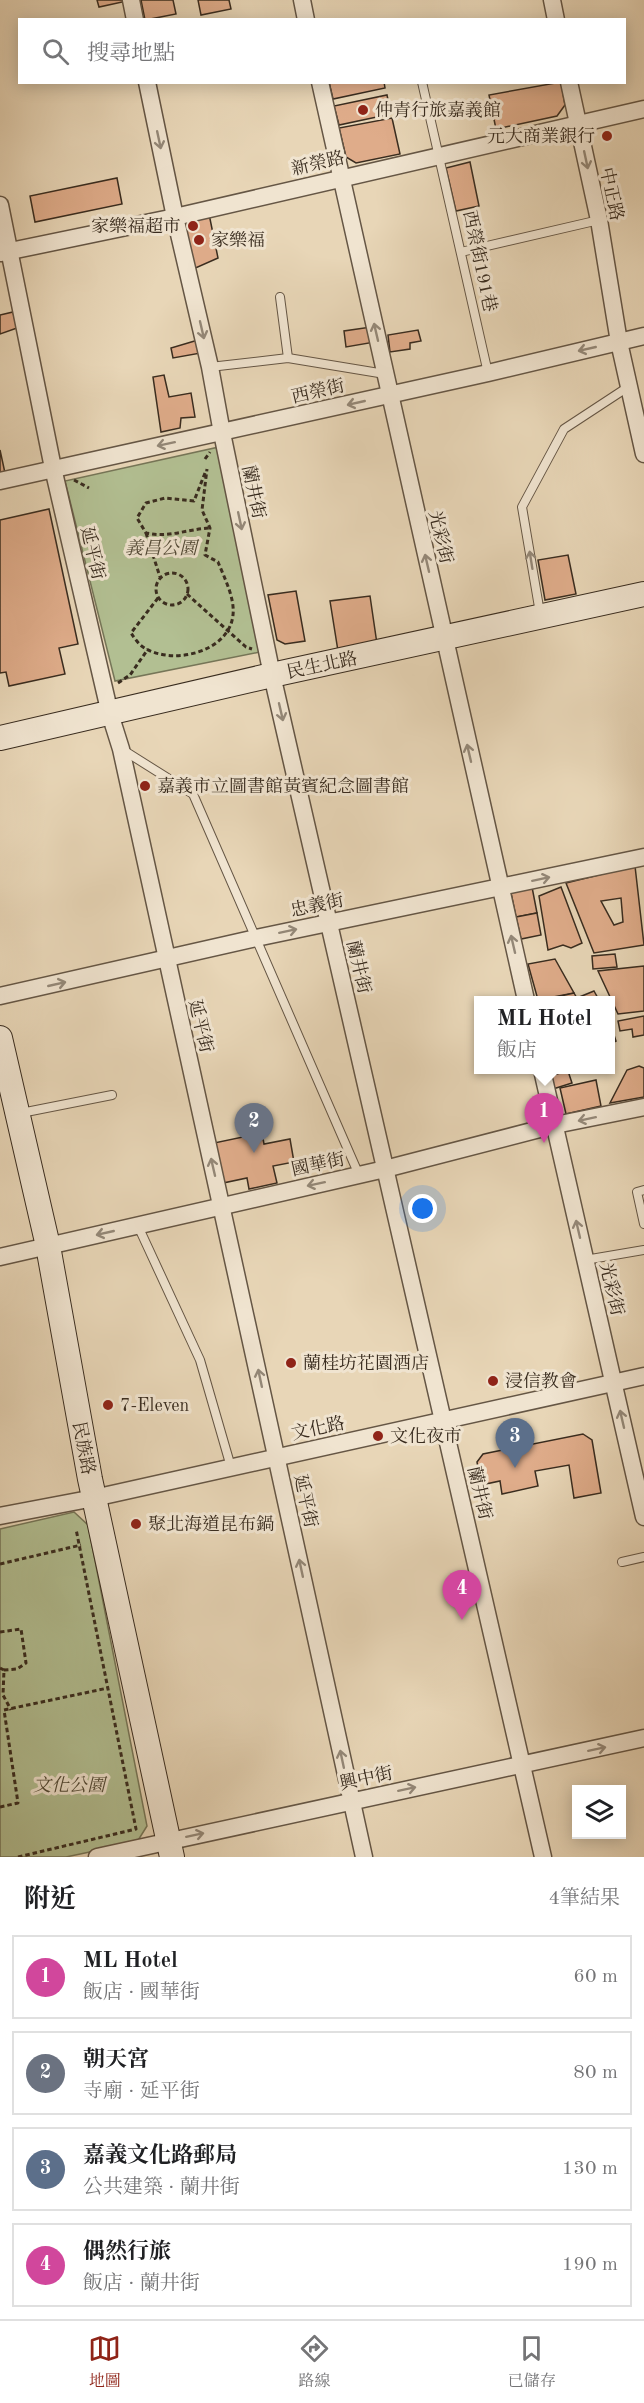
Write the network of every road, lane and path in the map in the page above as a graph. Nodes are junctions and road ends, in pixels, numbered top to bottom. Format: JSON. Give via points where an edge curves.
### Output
{"nodes":[{"id":1,"x":130,"y":0,"type":"edge"},
{"id":2,"x":302,"y":0,"type":"edge"},
{"id":3,"x":552,"y":0,"type":"edge"},
{"id":4,"x":134,"y":18,"type":"edge"},
{"id":5,"x":306,"y":18,"type":"edge"},
{"id":6,"x":556,"y":18,"type":"edge"},
{"id":7,"x":147,"y":84,"type":"edge"},
{"id":8,"x":320,"y":84,"type":"edge"},
{"id":9,"x":422,"y":84,"type":"edge"},
{"id":10,"x":569,"y":84,"type":"edge"},
{"id":11,"x":644,"y":109,"type":"edge"},
{"id":12,"x":578,"y":125,"type":"junction"},
{"id":13,"x":440,"y":156,"type":"junction"},
{"id":14,"x":341,"y":178,"type":"junction"},
{"id":15,"x":0,"y":205,"type":"edge"},
{"id":16,"x":175,"y":216,"type":"junction"},
{"id":17,"x":598,"y":220,"type":"junction"},
{"id":18,"x":5,"y":252,"type":"edge"},
{"id":19,"x":461,"y":252,"type":"junction"},
{"id":20,"x":280,"y":297,"type":"dead end"},
{"id":21,"x":644,"y":336,"type":"edge"},
{"id":22,"x":619,"y":342,"type":"junction"},
{"id":23,"x":288,"y":358,"type":"junction"},
{"id":24,"x":210,"y":367,"type":"junction"},
{"id":25,"x":488,"y":373,"type":"junction"},
{"id":26,"x":385,"y":374,"type":"junction"},
{"id":27,"x":628,"y":387,"type":"junction"},
{"id":28,"x":390,"y":395,"type":"junction"},
{"id":29,"x":222,"y":433,"type":"junction"},
{"id":30,"x":644,"y":454,"type":"edge"},
{"id":31,"x":53,"y":468,"type":"junction"},
{"id":32,"x":0,"y":481,"type":"edge"},
{"id":33,"x":210,"y":528,"type":"junction"},
{"id":34,"x":146,"y":533,"type":"junction"},
{"id":35,"x":159,"y":577,"type":"junction"},
{"id":36,"x":187,"y":594,"type":"junction"},
{"id":37,"x":644,"y":594,"type":"edge"},
{"id":38,"x":158,"y":598,"type":"junction"},
{"id":39,"x":540,"y":617,"type":"junction"},
{"id":40,"x":227,"y":630,"type":"junction"},
{"id":41,"x":444,"y":639,"type":"junction"},
{"id":42,"x":246,"y":647,"type":"dead end"},
{"id":43,"x":148,"y":649,"type":"junction"},
{"id":44,"x":272,"y":675,"type":"junction"},
{"id":45,"x":116,"y":685,"type":"dead end"},
{"id":46,"x":110,"y":714,"type":"junction"},
{"id":47,"x":0,"y":738,"type":"edge"},
{"id":48,"x":121,"y":749,"type":"junction"},
{"id":49,"x":644,"y":857,"type":"edge"},
{"id":50,"x":500,"y":888,"type":"junction"},
{"id":51,"x":329,"y":923,"type":"junction"},
{"id":52,"x":256,"y":938,"type":"junction"},
{"id":53,"x":166,"y":959,"type":"junction"},
{"id":54,"x":0,"y":996,"type":"edge"},
{"id":55,"x":525,"y":996,"type":"edge"},
{"id":56,"x":0,"y":1038,"type":"edge"},
{"id":57,"x":543,"y":1074,"type":"edge"},
{"id":58,"x":112,"y":1095,"type":"dead end"},
{"id":59,"x":644,"y":1107,"type":"edge"},
{"id":60,"x":17,"y":1113,"type":"junction"},
{"id":61,"x":555,"y":1125,"type":"junction"},
{"id":62,"x":385,"y":1169,"type":"junction"},
{"id":63,"x":359,"y":1175,"type":"junction"},
{"id":64,"x":644,"y":1190,"type":"edge"},
{"id":65,"x":222,"y":1205,"type":"junction"},
{"id":66,"x":644,"y":1224,"type":"edge"},
{"id":67,"x":138,"y":1226,"type":"junction"},
{"id":68,"x":48,"y":1246,"type":"junction"},
{"id":69,"x":644,"y":1250,"type":"edge"},
{"id":70,"x":0,"y":1257,"type":"edge"},
{"id":71,"x":585,"y":1260,"type":"junction"},
{"id":72,"x":644,"y":1376,"type":"edge"},
{"id":73,"x":613,"y":1383,"type":"junction"},
{"id":74,"x":443,"y":1420,"type":"junction"},
{"id":75,"x":277,"y":1457,"type":"junction"},
{"id":76,"x":231,"y":1467,"type":"junction"},
{"id":77,"x":94,"y":1498,"type":"junction"},
{"id":78,"x":642,"y":1500,"type":"edge"},
{"id":79,"x":0,"y":1516,"type":"edge"},
{"id":80,"x":644,"y":1517,"type":"edge"},
{"id":81,"x":76,"y":1528,"type":"dead end"},
{"id":82,"x":81,"y":1545,"type":"junction"},
{"id":83,"x":644,"y":1557,"type":"edge"},
{"id":84,"x":622,"y":1562,"type":"dead end"},
{"id":85,"x":0,"y":1564,"type":"edge"},
{"id":86,"x":0,"y":1632,"type":"edge"},
{"id":87,"x":2,"y":1669,"type":"edge"},
{"id":88,"x":108,"y":1688,"type":"junction"},
{"id":89,"x":2,"y":1710,"type":"edge"},
{"id":90,"x":11,"y":1710,"type":"junction"},
{"id":91,"x":644,"y":1738,"type":"edge"},
{"id":92,"x":522,"y":1765,"type":"junction"},
{"id":93,"x":352,"y":1801,"type":"junction"},
{"id":94,"x":0,"y":1807,"type":"edge"},
{"id":95,"x":170,"y":1849,"type":"edge"},
{"id":96,"x":18,"y":1857,"type":"edge"},
{"id":97,"x":98,"y":1857,"type":"edge"},
{"id":98,"x":364,"y":1857,"type":"edge"},
{"id":99,"x":543,"y":1857,"type":"edge"}],
"edges":[{"from":1,"to":4,"type":"street"},
{"from":2,"to":5,"type":"street"},
{"from":3,"to":6,"type":"street"},
{"from":7,"to":16,"type":"street","name":"蘭井街","one_way":true},
{"from":8,"to":14,"type":"street","name":"光彩街"},
{"from":9,"to":13,"type":"lane","name":"西榮街191巷"},
{"from":10,"to":12,"type":"street","name":"中正路"},
{"from":11,"to":12,"type":"street","name":"新榮路"},
{"from":12,"to":13,"type":"street","name":"新榮路"},
{"from":12,"to":17,"type":"street","name":"中正路","one_way":true},
{"from":13,"to":14,"type":"street","name":"新榮路"},
{"from":13,"to":19,"type":"lane","name":"西榮街191巷"},
{"from":14,"to":16,"type":"street","name":"新榮路"},
{"from":26,"to":14,"type":"street","name":"光彩街","one_way":true},
{"from":15,"to":18,"type":"street","name":"延平街"},
{"from":16,"to":18,"type":"street","name":"新榮路"},
{"from":16,"to":24,"type":"street","name":"蘭井街","one_way":true},
{"from":17,"to":19,"type":"lane"},
{"from":17,"to":22,"type":"street","name":"中正路"},
{"from":18,"to":31,"type":"street","name":"延平街"},
{"from":19,"to":25,"type":"lane","name":"西榮街191巷"},
{"from":20,"to":23,"type":"lane"},
{"from":21,"to":22,"type":"street","name":"西榮街"},
{"from":22,"to":25,"type":"street","name":"西榮街","one_way":true},
{"from":22,"to":27,"type":"street","name":"中正路"},
{"from":23,"to":24,"type":"lane"},
{"from":23,"to":26,"type":"lane"},
{"from":24,"to":29,"type":"street","name":"蘭井街"},
{"from":25,"to":28,"type":"street","name":"西榮街"},
{"from":26,"to":28,"type":"street","name":"光彩街"},
{"from":27,"to":30,"type":"street","name":"中正路"},
{"from":39,"to":27,"type":"lane","one_way":true,"via":[[522,507],[564,429]]},
{"from":28,"to":29,"type":"street","name":"西榮街","one_way":true},
{"from":41,"to":28,"type":"street","name":"光彩街","one_way":true},
{"from":29,"to":31,"type":"street","name":"西榮街","one_way":true},
{"from":29,"to":44,"type":"street","name":"蘭井街","one_way":true},
{"from":31,"to":32,"type":"street","name":"西榮街"},
{"from":31,"to":46,"type":"street","name":"延平街"},
{"from":33,"to":34,"type":"path","via":[[187,533]]},
{"from":33,"to":34,"type":"path","via":[[202,510],[207,469],[194,501],[165,498],[146,503],[136,518]]},
{"from":33,"to":40,"type":"path","via":[[206,555],[218,562],[231,598],[233,615]]},
{"from":34,"to":35,"type":"path"},
{"from":35,"to":36,"type":"path","via":[[169,572],[180,574],[187,583]]},
{"from":35,"to":38,"type":"path","via":[[155,588]]},
{"from":36,"to":38,"type":"path","via":[[176,604],[166,604]]},
{"from":36,"to":40,"type":"path"},
{"from":37,"to":39,"type":"main road","name":"民生北路"},
{"from":38,"to":43,"type":"path","via":[[131,633]]},
{"from":39,"to":41,"type":"main road","name":"民生北路"},
{"from":40,"to":42,"type":"path"},
{"from":40,"to":43,"type":"path","via":[[222,638],[193,655],[160,654]]},
{"from":41,"to":44,"type":"main road","name":"民生北路"},
{"from":50,"to":41,"type":"street","name":"光彩街","one_way":true},
{"from":43,"to":45,"type":"path","via":[[130,675]]},
{"from":44,"to":46,"type":"main road","name":"民生北路"},
{"from":44,"to":51,"type":"street","name":"蘭井街","one_way":true},
{"from":46,"to":47,"type":"main road","name":"民生北路"},
{"from":46,"to":48,"type":"street","name":"延平街"},
{"from":48,"to":52,"type":"lane","via":[[193,794]]},
{"from":48,"to":53,"type":"street","name":"延平街"},
{"from":50,"to":49,"type":"street","name":"忠義街","one_way":true},
{"from":50,"to":51,"type":"street","name":"忠義街"},
{"from":55,"to":50,"type":"street","name":"光彩街","one_way":true},
{"from":52,"to":51,"type":"street","name":"忠義街","one_way":true},
{"from":51,"to":62,"type":"street","name":"蘭井街"},
{"from":52,"to":53,"type":"street","name":"忠義街"},
{"from":52,"to":63,"type":"lane"},
{"from":54,"to":53,"type":"street","name":"忠義街","one_way":true},
{"from":65,"to":53,"type":"street","name":"延平街","one_way":true},
{"from":56,"to":60,"type":"main road","name":"民族路"},
{"from":57,"to":61,"type":"street","name":"光彩街"},
{"from":58,"to":60,"type":"lane"},
{"from":59,"to":61,"type":"street","name":"國華街","one_way":true},
{"from":60,"to":68,"type":"main road","name":"民族路"},
{"from":61,"to":62,"type":"street","name":"國華街"},
{"from":71,"to":61,"type":"street","name":"光彩街","one_way":true},
{"from":62,"to":63,"type":"street","name":"國華街"},
{"from":62,"to":74,"type":"street","name":"蘭井街"},
{"from":63,"to":65,"type":"street","name":"國華街","one_way":true},
{"from":64,"to":66,"type":"lane","via":[[637,1192]]},
{"from":65,"to":67,"type":"street","name":"國華街"},
{"from":75,"to":65,"type":"street","name":"延平街","one_way":true},
{"from":67,"to":68,"type":"street","name":"國華街","one_way":true},
{"from":67,"to":76,"type":"lane","via":[[200,1360]]},
{"from":68,"to":70,"type":"street","name":"國華街"},
{"from":68,"to":77,"type":"main road","name":"民族路"},
{"from":69,"to":71,"type":"lane"},
{"from":71,"to":73,"type":"street","name":"光彩街"},
{"from":72,"to":73,"type":"street","name":"文化路"},
{"from":73,"to":74,"type":"street","name":"文化路"},
{"from":78,"to":73,"type":"street","name":"光彩街","one_way":true},
{"from":74,"to":75,"type":"street","name":"文化路"},
{"from":74,"to":92,"type":"street","name":"蘭井街"},
{"from":75,"to":76,"type":"street","name":"文化路"},
{"from":93,"to":75,"type":"street","name":"延平街","one_way":true},
{"from":76,"to":77,"type":"street","name":"文化路"},
{"from":77,"to":79,"type":"street","name":"文化路"},
{"from":77,"to":95,"type":"main road","name":"民族路"},
{"from":78,"to":80,"type":"street","name":"光彩街"},
{"from":81,"to":82,"type":"path"},
{"from":82,"to":85,"type":"path"},
{"from":82,"to":88,"type":"path"},
{"from":83,"to":84,"type":"lane"},
{"from":86,"to":87,"type":"path","via":[[21,1629],[26,1663],[17,1670]]},
{"from":87,"to":90,"type":"path","via":[[3,1695]]},
{"from":88,"to":90,"type":"path"},
{"from":88,"to":96,"type":"path","via":[[136,1829]]},
{"from":89,"to":90,"type":"path"},
{"from":89,"to":94,"type":"path","via":[[18,1803]]},
{"from":92,"to":91,"type":"street","name":"興中街","one_way":true},
{"from":93,"to":92,"type":"street","name":"興中街","one_way":true},
{"from":92,"to":99,"type":"street","name":"蘭井街"},
{"from":95,"to":93,"type":"street","name":"興中街","one_way":true},
{"from":93,"to":98,"type":"street","name":"延平街"},
{"from":95,"to":97,"type":"street","name":"興中街"}]}
